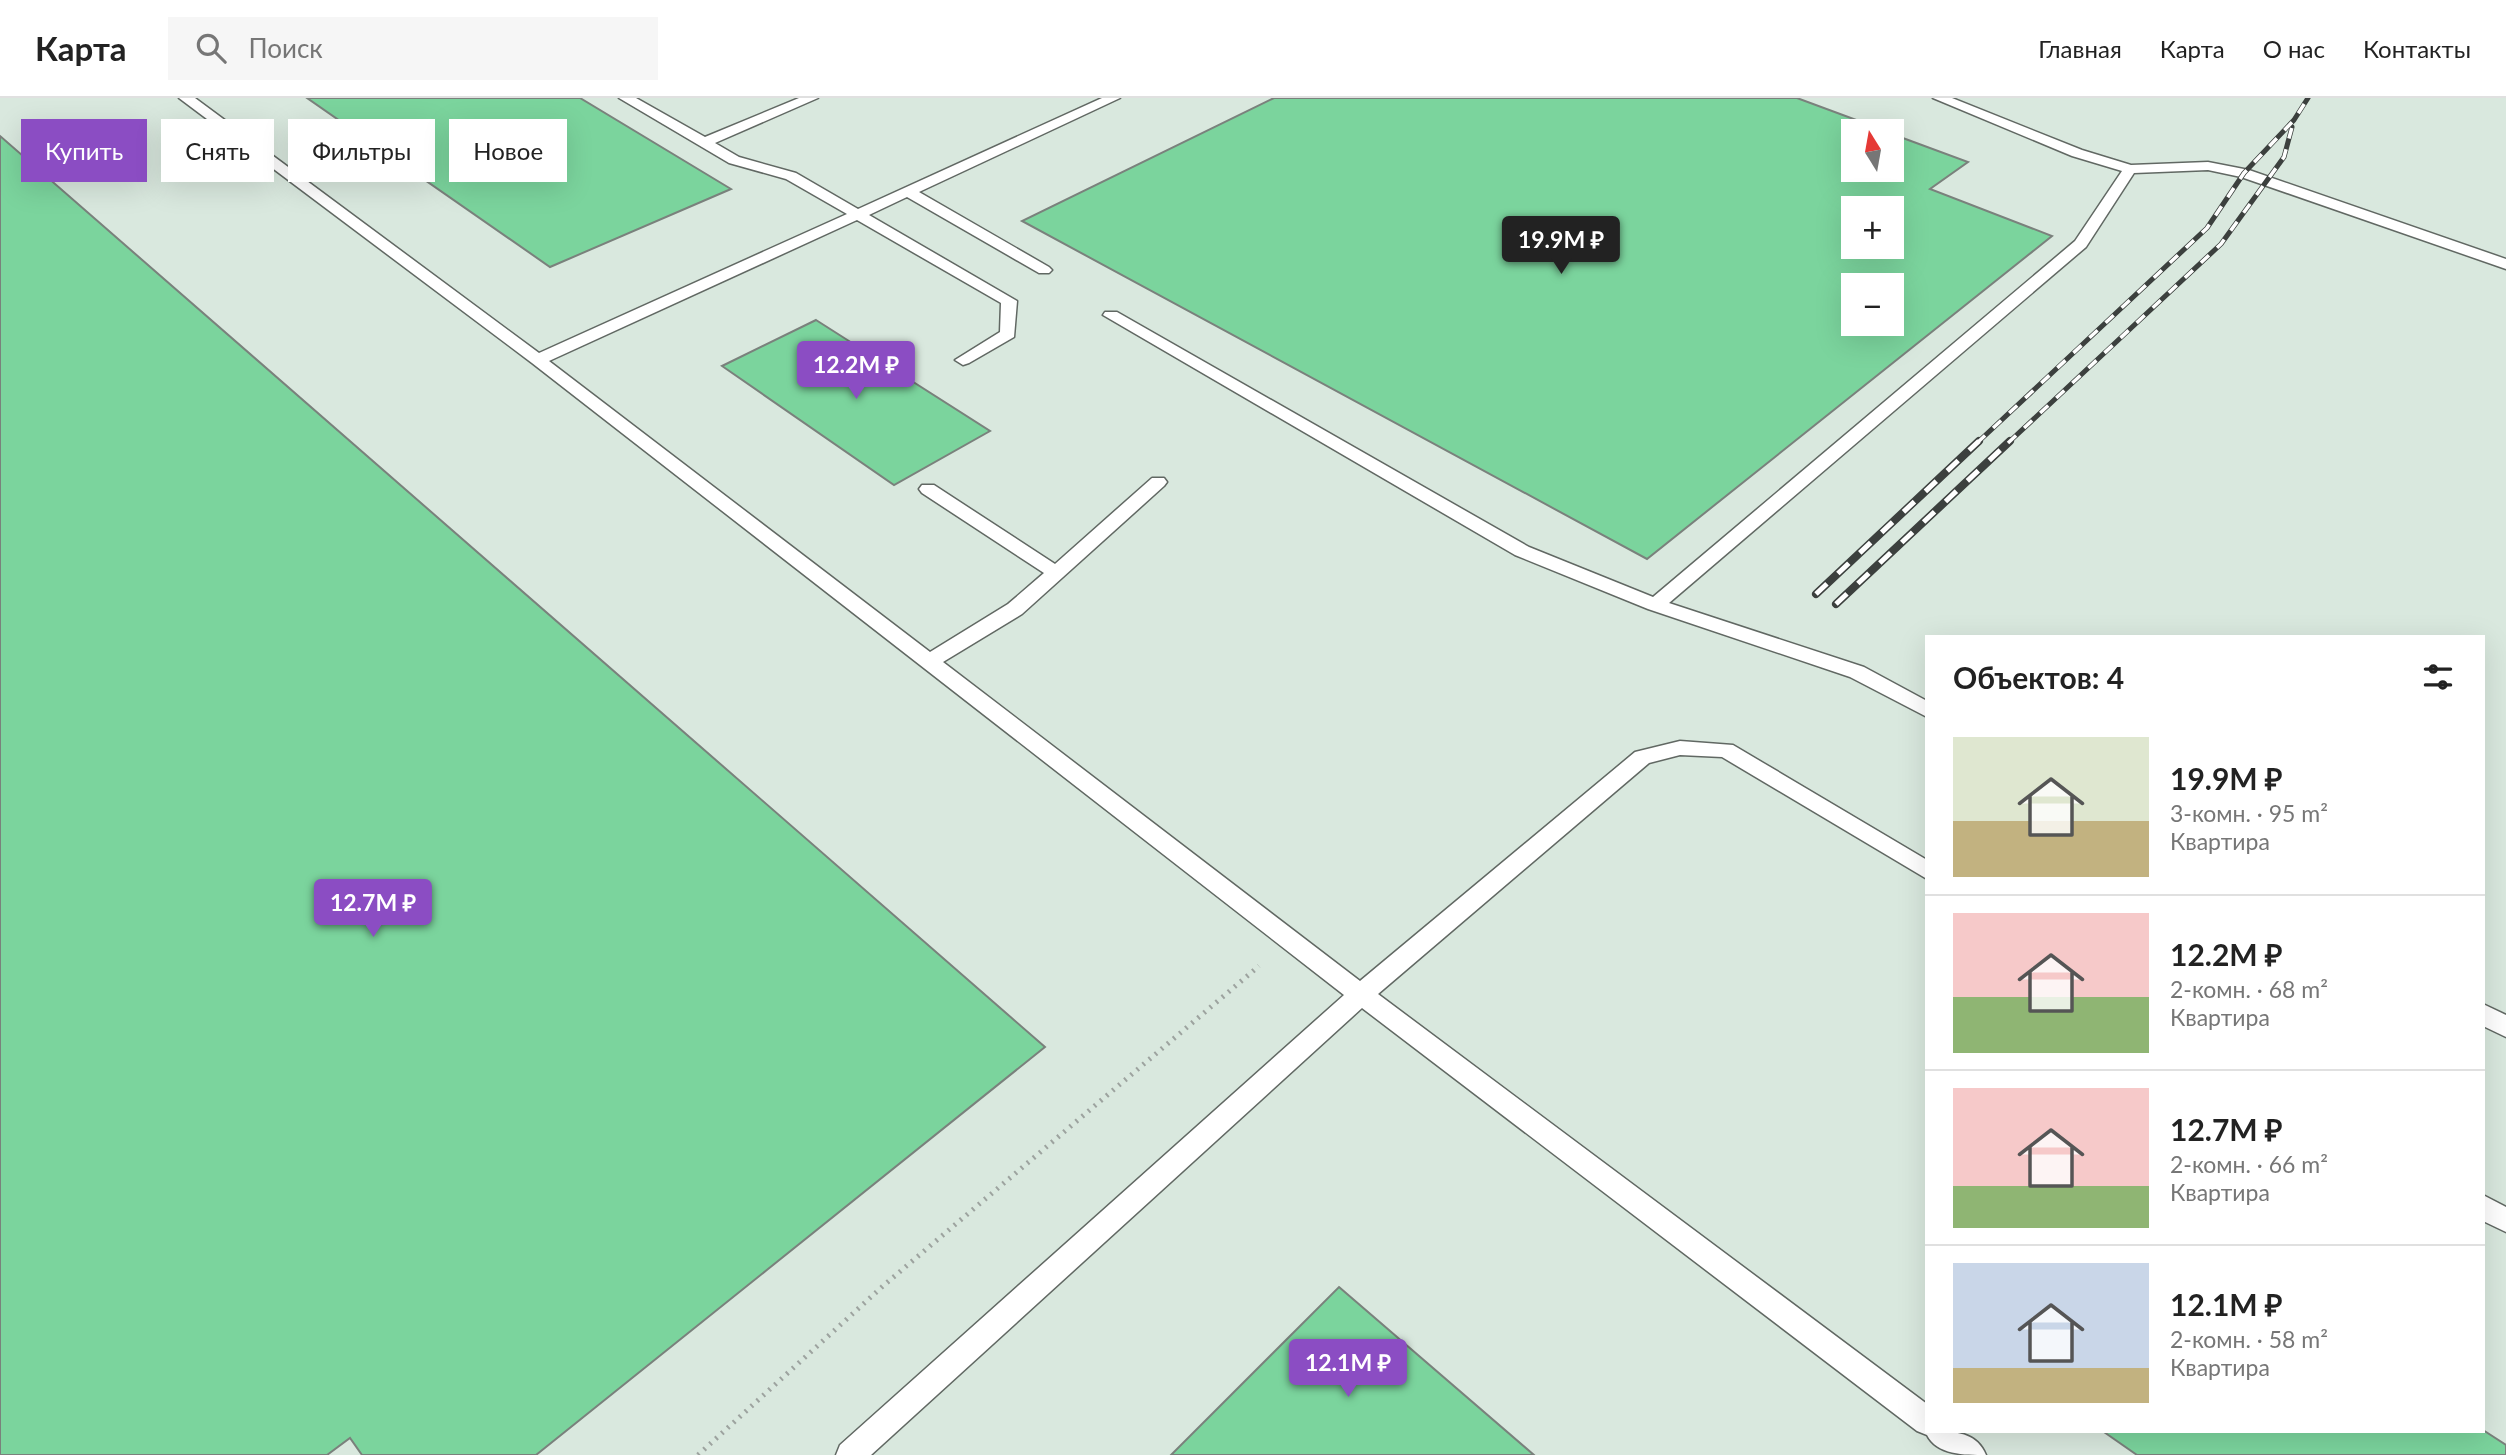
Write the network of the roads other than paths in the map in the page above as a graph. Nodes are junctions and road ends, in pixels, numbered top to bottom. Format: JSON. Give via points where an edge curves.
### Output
{"nodes":[{"id":1,"x":186,"y":98,"type":"edge"},
{"id":2,"x":626,"y":98,"type":"edge"},
{"id":3,"x":811,"y":98,"type":"edge"},
{"id":4,"x":1113,"y":98,"type":"edge"},
{"id":5,"x":1940,"y":98,"type":"edge"},
{"id":6,"x":703,"y":143,"type":"junction"},
{"id":7,"x":2130,"y":169,"type":"junction"},
{"id":8,"x":907,"y":191,"type":"junction"},
{"id":9,"x":857,"y":214,"type":"junction"},
{"id":10,"x":2506,"y":264,"type":"edge"},
{"id":11,"x":1044,"y":270,"type":"dead end"},
{"id":12,"x":1111,"y":316,"type":"dead end"},
{"id":13,"x":538,"y":360,"type":"junction"},
{"id":14,"x":963,"y":360,"type":"dead end"},
{"id":15,"x":1158,"y":482,"type":"dead end"},
{"id":16,"x":928,"y":489,"type":"dead end"},
{"id":17,"x":1056,"y":573,"type":"junction"},
{"id":18,"x":1655,"y":605,"type":"junction"},
{"id":19,"x":928,"y":662,"type":"junction"},
{"id":20,"x":1925,"y":709,"type":"edge"},
{"id":21,"x":1925,"y":870,"type":"edge"},
{"id":22,"x":1361,"y":994,"type":"junction"},
{"id":23,"x":2485,"y":1015,"type":"edge"},
{"id":24,"x":2506,"y":1027,"type":"edge"},
{"id":25,"x":2485,"y":1208,"type":"edge"},
{"id":26,"x":2506,"y":1220,"type":"edge"},
{"id":27,"x":1925,"y":1419,"type":"edge"},
{"id":28,"x":1941,"y":1433,"type":"edge"},
{"id":29,"x":850,"y":1455,"type":"edge"},
{"id":30,"x":1972,"y":1455,"type":"edge"}],
"edges":[{"from":1,"to":13,"type":"lane"},
{"from":2,"to":6,"type":"lane"},
{"from":3,"to":6,"type":"lane"},
{"from":4,"to":8,"type":"lane"},
{"from":5,"to":7,"type":"lane","via":[[2077,153]]},
{"from":6,"to":9,"type":"lane","via":[[734,160],[791,176]]},
{"from":7,"to":10,"type":"lane","via":[[2208,166],[2244,173]]},
{"from":7,"to":18,"type":"lane","via":[[2081,244]]},
{"from":8,"to":9,"type":"lane"},
{"from":8,"to":11,"type":"lane"},
{"from":9,"to":13,"type":"lane"},
{"from":9,"to":14,"type":"lane","via":[[1009,301],[1008,334]]},
{"from":12,"to":18,"type":"lane","via":[[1522,551]]},
{"from":13,"to":19,"type":"lane"},
{"from":15,"to":17,"type":"lane"},
{"from":16,"to":17,"type":"lane"},
{"from":17,"to":19,"type":"lane","via":[[1015,609]]},
{"from":18,"to":20,"type":"lane","via":[[1857,672]]},
{"from":19,"to":22,"type":"lane"},
{"from":21,"to":22,"type":"lane","via":[[1726,750],[1680,748],[1642,757]]},
{"from":22,"to":27,"type":"lane"},
{"from":22,"to":29,"type":"lane"},
{"from":23,"to":24,"type":"lane"},
{"from":25,"to":26,"type":"lane"},
{"from":28,"to":30,"type":"lane"}]}
